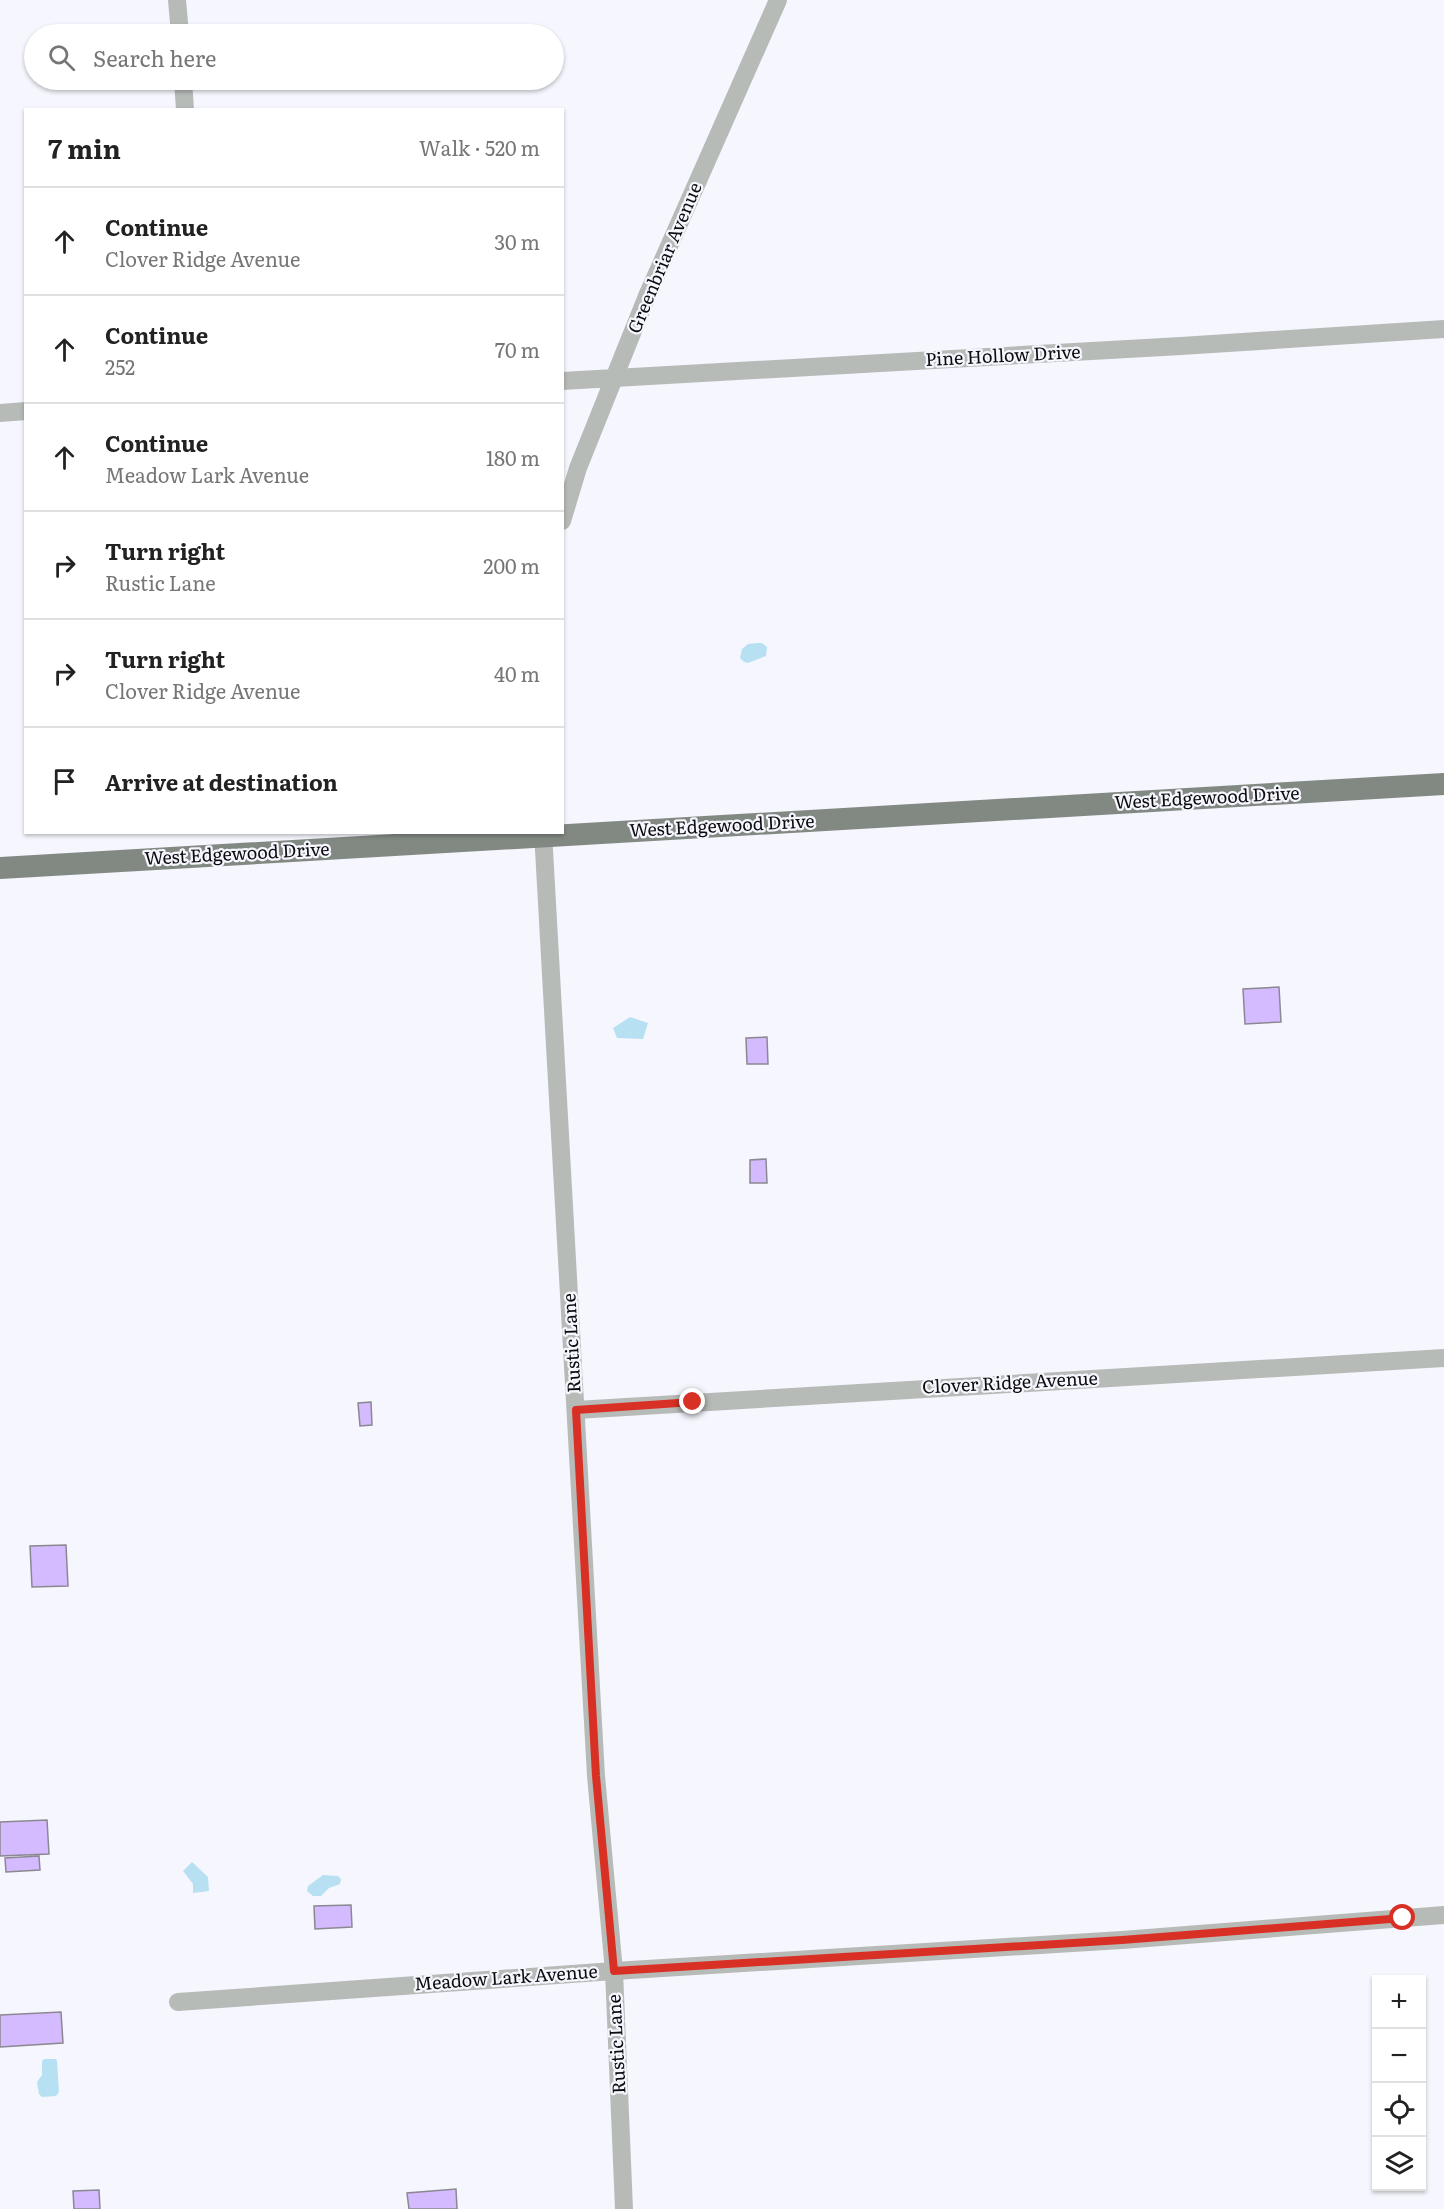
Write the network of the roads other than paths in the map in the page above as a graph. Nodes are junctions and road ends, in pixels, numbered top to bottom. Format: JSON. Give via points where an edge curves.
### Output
{"nodes":[{"id":1,"x":177,"y":0,"type":"edge"},
{"id":2,"x":778,"y":0,"type":"edge"},
{"id":3,"x":179,"y":24,"type":"edge"},
{"id":4,"x":184,"y":90,"type":"edge"},
{"id":5,"x":185,"y":108,"type":"edge"},
{"id":6,"x":1444,"y":328,"type":"edge"},
{"id":7,"x":614,"y":378,"type":"junction"},
{"id":8,"x":564,"y":381,"type":"edge"},
{"id":9,"x":24,"y":411,"type":"edge"},
{"id":10,"x":0,"y":413,"type":"edge"},
{"id":11,"x":564,"y":514,"type":"edge"},
{"id":12,"x":1444,"y":784,"type":"edge"},
{"id":13,"x":561,"y":834,"type":"edge"},
{"id":14,"x":564,"y":834,"type":"edge"},
{"id":15,"x":543,"y":835,"type":"edge"},
{"id":16,"x":0,"y":868,"type":"edge"},
{"id":17,"x":1444,"y":1358,"type":"edge"},
{"id":18,"x":576,"y":1410,"type":"junction"},
{"id":19,"x":1444,"y":1915,"type":"edge"},
{"id":20,"x":614,"y":1971,"type":"junction"},
{"id":21,"x":178,"y":2002,"type":"dead end"},
{"id":22,"x":624,"y":2209,"type":"edge"}],
"edges":[{"from":1,"to":3,"type":"street"},
{"from":2,"to":7,"type":"street","name":"Greenbriar Avenue"},
{"from":4,"to":5,"type":"street"},
{"from":6,"to":7,"type":"street","name":"Pine Hollow Drive"},
{"from":7,"to":8,"type":"street","name":"Pine Hollow Drive"},
{"from":7,"to":11,"type":"street","name":"Greenbriar Avenue"},
{"from":9,"to":10,"type":"street"},
{"from":12,"to":14,"type":"main road","name":"West Edgewood Drive"},
{"from":13,"to":15,"type":"main road","name":"West Edgewood Drive"},
{"from":15,"to":16,"type":"main road","name":"West Edgewood Drive"},
{"from":15,"to":18,"type":"street","name":"Rustic Lane"},
{"from":17,"to":18,"type":"street","name":"Clover Ridge Avenue"},
{"from":18,"to":20,"type":"street","name":"Rustic Lane","via":[[596,1776]]},
{"from":19,"to":20,"type":"street","name":"Meadow Lark Avenue","via":[[1122,1940]]},
{"from":20,"to":21,"type":"street","name":"Meadow Lark Avenue"},
{"from":20,"to":22,"type":"street","name":"Rustic Lane"}]}
